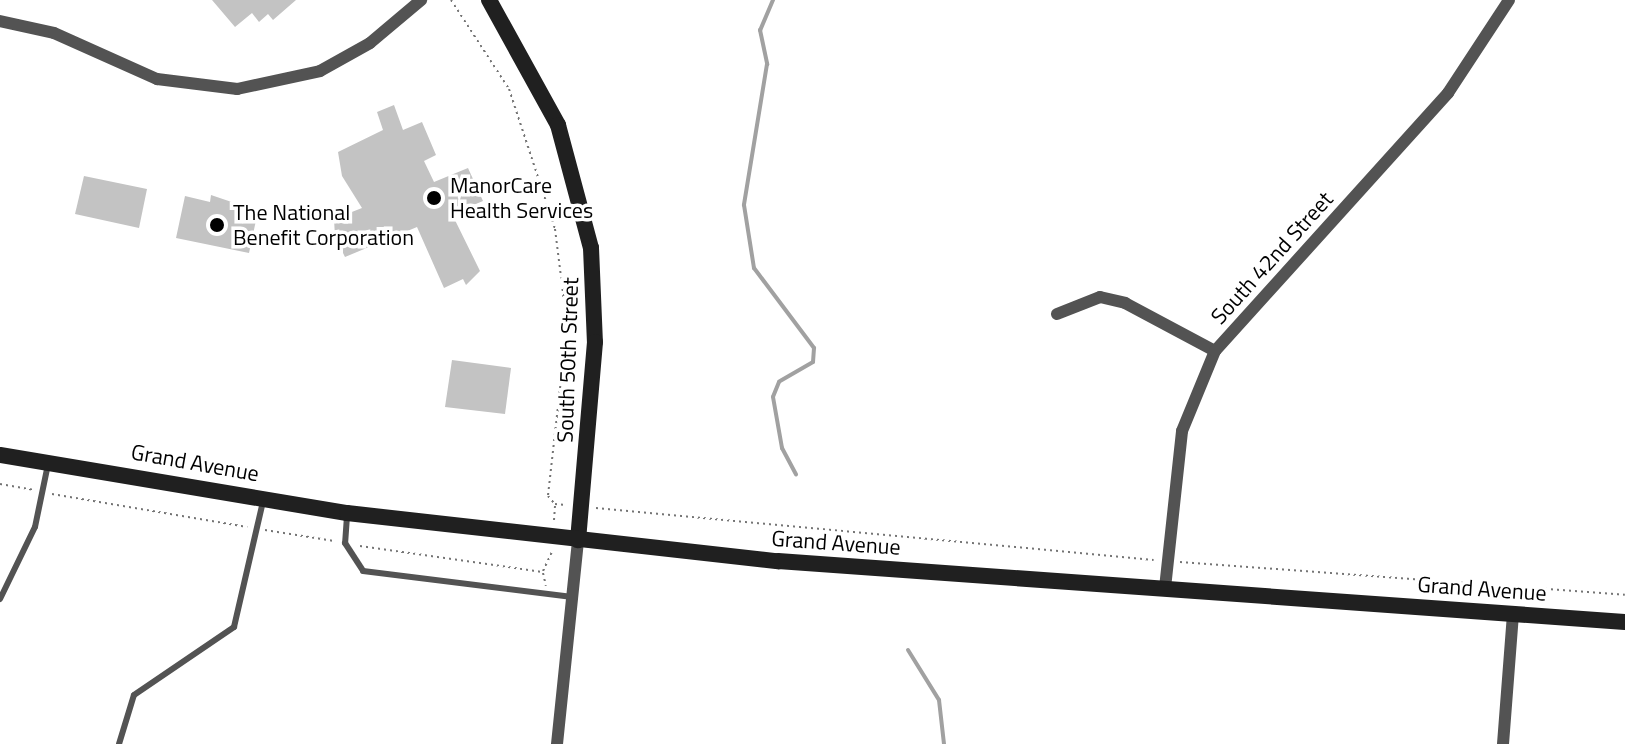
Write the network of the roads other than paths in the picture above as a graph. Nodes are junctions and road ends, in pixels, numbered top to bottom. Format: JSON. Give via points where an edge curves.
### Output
{"nodes":[{"id":1,"x":421,"y":0,"type":"edge"},
{"id":2,"x":489,"y":0,"type":"edge"},
{"id":3,"x":1509,"y":0,"type":"edge"},
{"id":4,"x":0,"y":21,"type":"edge"},
{"id":5,"x":1057,"y":314,"type":"dead end"},
{"id":6,"x":1215,"y":351,"type":"junction"},
{"id":7,"x":0,"y":444,"type":"edge"},
{"id":8,"x":0,"y":455,"type":"edge"},
{"id":9,"x":48,"y":460,"type":"junction"},
{"id":10,"x":263,"y":497,"type":"junction"},
{"id":11,"x":347,"y":513,"type":"junction"},
{"id":12,"x":578,"y":540,"type":"junction"},
{"id":13,"x":1165,"y":588,"type":"junction"},
{"id":14,"x":572,"y":597,"type":"junction"},
{"id":15,"x":0,"y":599,"type":"edge"},
{"id":16,"x":1513,"y":614,"type":"junction"},
{"id":17,"x":1625,"y":622,"type":"edge"},
{"id":18,"x":119,"y":744,"type":"edge"},
{"id":19,"x":557,"y":744,"type":"edge"},
{"id":20,"x":1503,"y":744,"type":"edge"}],
"edges":[{"from":1,"to":4,"type":"street","via":[[370,43],[320,71],[237,89],[157,79],[54,33]]},
{"from":2,"to":12,"type":"main road","name":"South 50th Street","via":[[558,125],[591,248],[595,342]]},
{"from":3,"to":6,"type":"street","name":"South 42nd Street","via":[[1448,93]]},
{"from":5,"to":6,"type":"street","via":[[1100,297],[1125,303]]},
{"from":6,"to":13,"type":"street","name":"South 42nd Street","via":[[1182,431]]},
{"from":7,"to":9,"type":"main road","name":"Grand Avenue"},
{"from":8,"to":9,"type":"main road","name":"Grand Avenue"},
{"from":9,"to":10,"type":"main road","name":"Grand Avenue"},
{"from":9,"to":15,"type":"lane","via":[[26,553]]},
{"from":10,"to":11,"type":"main road","name":"Grand Avenue"},
{"from":10,"to":18,"type":"lane","via":[[234,627],[134,695]]},
{"from":11,"to":12,"type":"main road","name":"Grand Avenue"},
{"from":11,"to":14,"type":"lane","via":[[350,561],[385,577]]},
{"from":12,"to":13,"type":"main road","name":"Grand Avenue"},
{"from":12,"to":14,"type":"street","name":"South 50th Street"},
{"from":13,"to":16,"type":"main road","name":"Grand Avenue"},
{"from":14,"to":19,"type":"street","name":"South 50th Street"},
{"from":16,"to":17,"type":"main road","name":"Grand Avenue"},
{"from":16,"to":20,"type":"street"}]}
